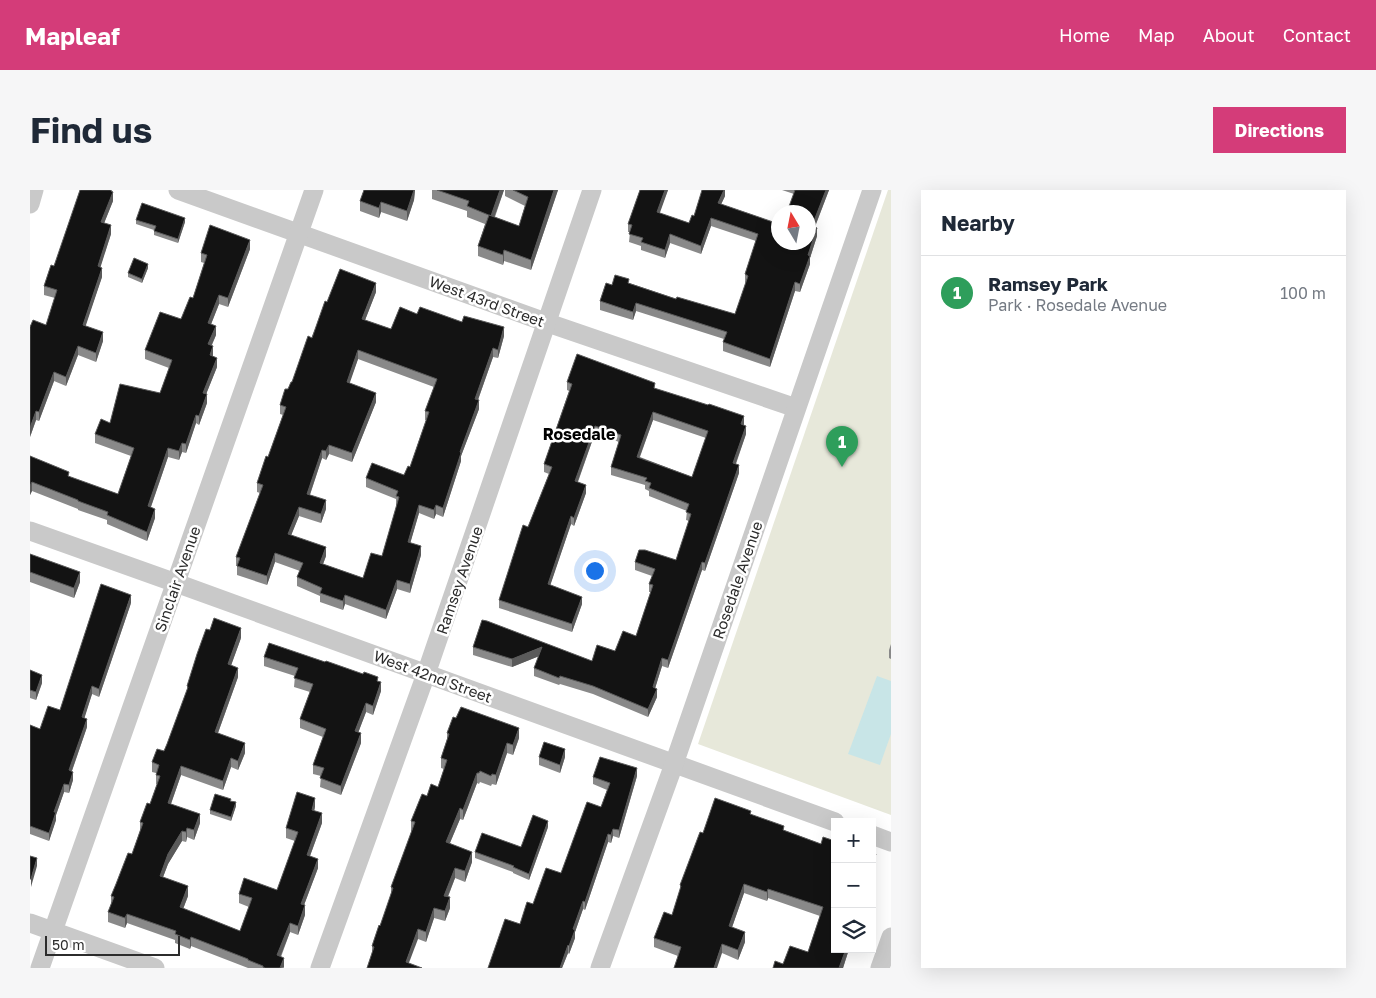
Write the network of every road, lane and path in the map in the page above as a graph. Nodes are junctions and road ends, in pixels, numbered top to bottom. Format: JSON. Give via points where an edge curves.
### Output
{"nodes":[{"id":1,"x":34,"y":190,"type":"edge"},
{"id":2,"x":178,"y":190,"type":"edge"},
{"id":3,"x":314,"y":190,"type":"edge"},
{"id":4,"x":592,"y":190,"type":"edge"},
{"id":5,"x":872,"y":190,"type":"edge"},
{"id":6,"x":30,"y":204,"type":"edge"},
{"id":7,"x":299,"y":233,"type":"junction"},
{"id":8,"x":548,"y":323,"type":"junction"},
{"id":9,"x":796,"y":408,"type":"junction"},
{"id":10,"x":30,"y":531,"type":"edge"},
{"id":11,"x":176,"y":583,"type":"junction"},
{"id":12,"x":426,"y":674,"type":"junction"},
{"id":13,"x":674,"y":764,"type":"junction"},
{"id":14,"x":831,"y":821,"type":"edge"},
{"id":15,"x":876,"y":836,"type":"edge"},
{"id":16,"x":891,"y":842,"type":"edge"},
{"id":17,"x":30,"y":923,"type":"edge"},
{"id":18,"x":53,"y":931,"type":"junction"},
{"id":19,"x":891,"y":937,"type":"edge"},
{"id":20,"x":40,"y":968,"type":"edge"},
{"id":21,"x":155,"y":968,"type":"edge"},
{"id":22,"x":320,"y":968,"type":"edge"},
{"id":23,"x":600,"y":968,"type":"edge"},
{"id":24,"x":880,"y":968,"type":"edge"}],
"edges":[{"from":1,"to":6,"type":"street"},
{"from":2,"to":7,"type":"street","name":"West 43rd Street"},
{"from":3,"to":7,"type":"street","name":"Sinclair Avenue"},
{"from":4,"to":8,"type":"street","name":"Ramsey Avenue"},
{"from":5,"to":9,"type":"street","name":"Rosedale Avenue"},
{"from":7,"to":8,"type":"street","name":"West 43rd Street"},
{"from":7,"to":11,"type":"street","name":"Sinclair Avenue"},
{"from":8,"to":9,"type":"street","name":"West 43rd Street"},
{"from":8,"to":12,"type":"street","name":"Ramsey Avenue"},
{"from":9,"to":13,"type":"street","name":"Rosedale Avenue"},
{"from":10,"to":11,"type":"street","name":"West 42nd Street"},
{"from":11,"to":12,"type":"street","name":"West 42nd Street"},
{"from":11,"to":18,"type":"street","name":"Sinclair Avenue"},
{"from":12,"to":13,"type":"street","name":"West 42nd Street"},
{"from":12,"to":22,"type":"street","name":"Ramsey Avenue"},
{"from":13,"to":14,"type":"street","name":"West 42nd Street"},
{"from":13,"to":23,"type":"street","name":"Rosedale Avenue"},
{"from":15,"to":16,"type":"street"},
{"from":17,"to":18,"type":"street"},
{"from":18,"to":20,"type":"street","name":"Sinclair Avenue"},
{"from":18,"to":21,"type":"street"},
{"from":19,"to":24,"type":"street"}]}
